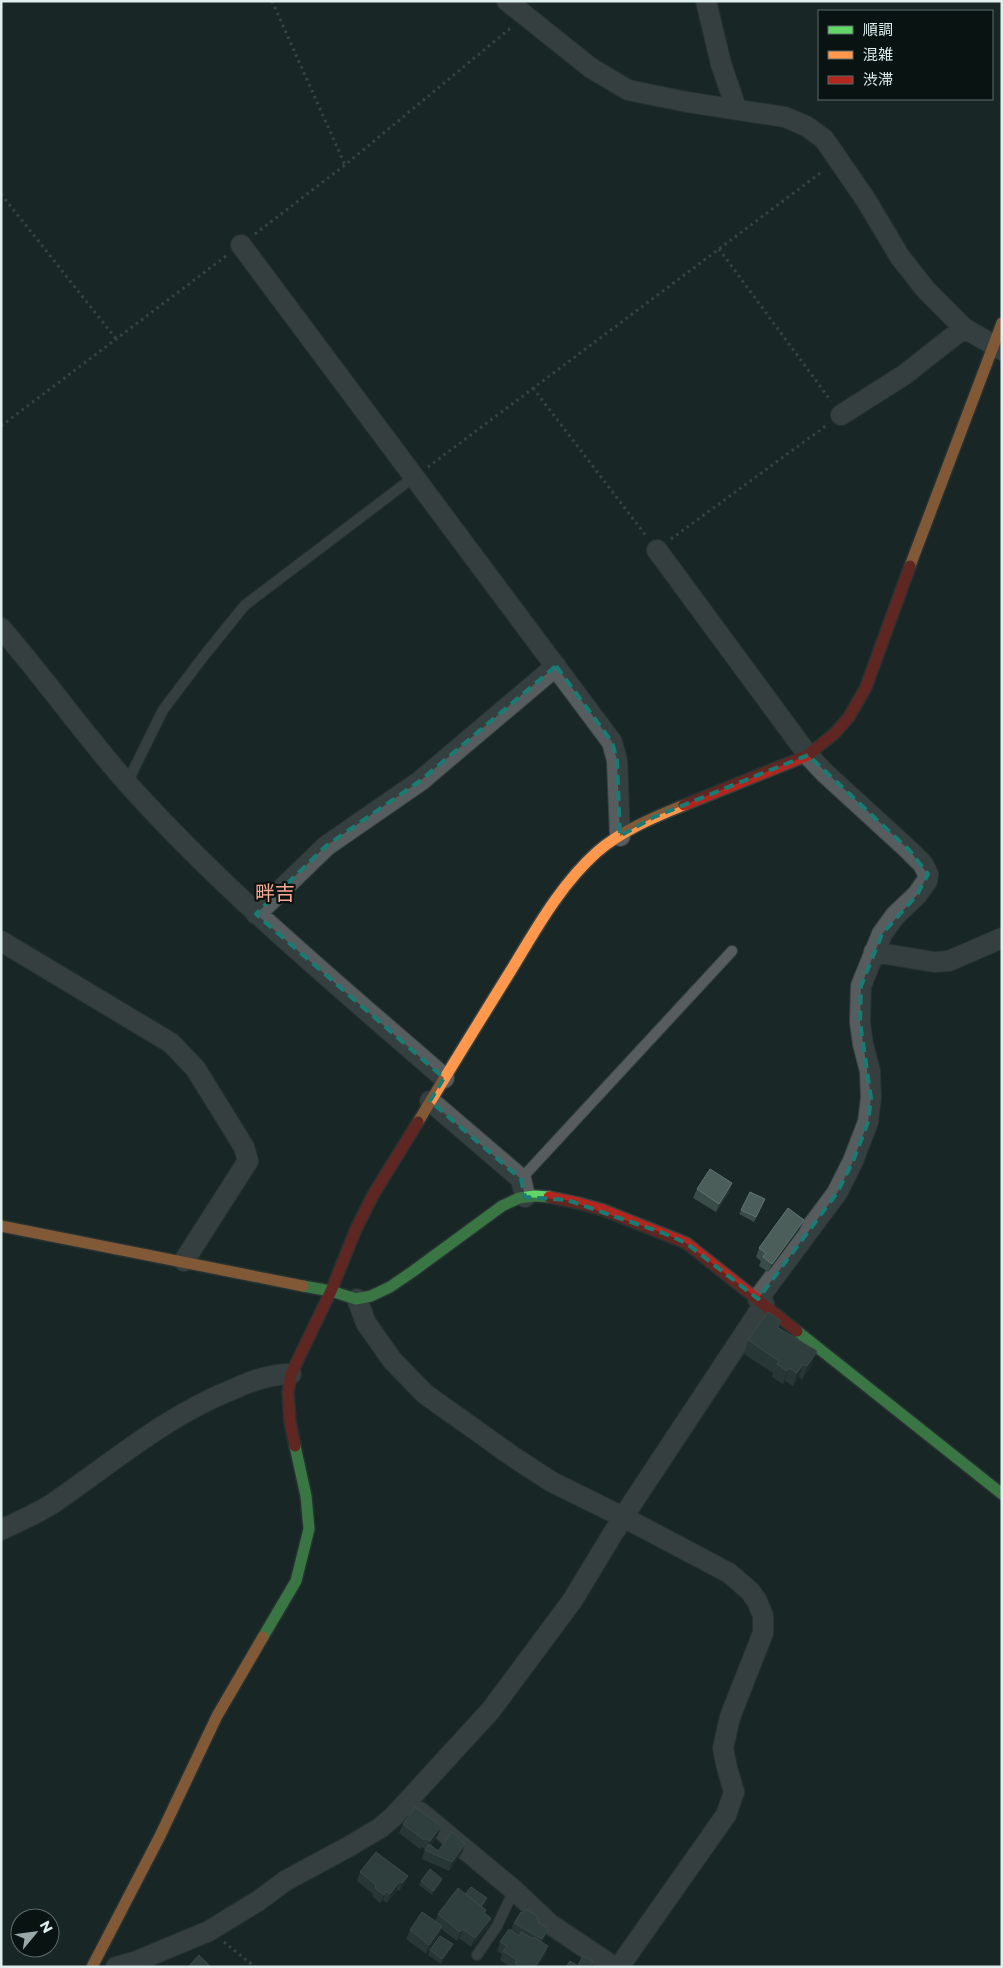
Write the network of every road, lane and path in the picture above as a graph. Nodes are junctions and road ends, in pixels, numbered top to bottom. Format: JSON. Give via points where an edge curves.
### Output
{"nodes":[{"id":1,"x":272,"y":1,"type":"edge"},
{"id":2,"x":507,"y":1,"type":"edge"},
{"id":3,"x":706,"y":1,"type":"edge"},
{"id":4,"x":524,"y":17,"type":"junction"},
{"id":5,"x":736,"y":108,"type":"junction"},
{"id":6,"x":838,"y":160,"type":"junction"},
{"id":7,"x":345,"y":165,"type":"junction"},
{"id":8,"x":1,"y":194,"type":"edge"},
{"id":9,"x":240,"y":245,"type":"junction"},
{"id":10,"x":719,"y":249,"type":"junction"},
{"id":11,"x":1002,"y":323,"type":"edge"},
{"id":12,"x":964,"y":328,"type":"junction"},
{"id":13,"x":117,"y":340,"type":"junction"},
{"id":14,"x":997,"y":347,"type":"edge"},
{"id":15,"x":533,"y":388,"type":"junction"},
{"id":16,"x":841,"y":415,"type":"junction"},
{"id":17,"x":1,"y":426,"type":"edge"},
{"id":18,"x":414,"y":477,"type":"junction"},
{"id":19,"x":657,"y":550,"type":"junction"},
{"id":20,"x":1,"y":628,"type":"edge"},
{"id":21,"x":556,"y":666,"type":"junction"},
{"id":22,"x":808,"y":755,"type":"junction"},
{"id":23,"x":127,"y":783,"type":"junction"},
{"id":24,"x":620,"y":836,"type":"junction"},
{"id":25,"x":256,"y":914,"type":"junction"},
{"id":26,"x":1002,"y":938,"type":"edge"},
{"id":27,"x":1,"y":941,"type":"edge"},
{"id":28,"x":732,"y":951,"type":"dead end"},
{"id":29,"x":874,"y":952,"type":"junction"},
{"id":30,"x":444,"y":1078,"type":"junction"},
{"id":31,"x":430,"y":1101,"type":"junction"},
{"id":32,"x":523,"y":1188,"type":"junction"},
{"id":33,"x":1,"y":1226,"type":"edge"},
{"id":34,"x":184,"y":1261,"type":"junction"},
{"id":35,"x":331,"y":1291,"type":"junction"},
{"id":36,"x":357,"y":1299,"type":"junction"},
{"id":37,"x":761,"y":1301,"type":"junction"},
{"id":38,"x":291,"y":1374,"type":"junction"},
{"id":39,"x":1002,"y":1494,"type":"edge"},
{"id":40,"x":623,"y":1516,"type":"junction"},
{"id":41,"x":1,"y":1530,"type":"edge"},
{"id":42,"x":407,"y":1801,"type":"junction"},
{"id":43,"x":514,"y":1890,"type":"junction"},
{"id":44,"x":210,"y":1930,"type":"junction"},
{"id":45,"x":478,"y":1955,"type":"dead end"},
{"id":46,"x":95,"y":1966,"type":"edge"},
{"id":47,"x":116,"y":1967,"type":"edge"},
{"id":48,"x":255,"y":1967,"type":"edge"},
{"id":49,"x":614,"y":1967,"type":"edge"},
{"id":50,"x":618,"y":1967,"type":"edge"}],
"edges":[{"from":1,"to":7,"type":"path"},
{"from":2,"to":4,"type":"street"},
{"from":3,"to":5,"type":"street"},
{"from":4,"to":5,"type":"street","via":[[591,68],[628,90]]},
{"from":4,"to":7,"type":"path"},
{"from":5,"to":6,"type":"street","via":[[785,116],[806,126],[824,139]]},
{"from":6,"to":10,"type":"path"},
{"from":6,"to":12,"type":"street","via":[[900,257],[926,290]]},
{"from":7,"to":9,"type":"path"},
{"from":8,"to":13,"type":"path"},
{"from":9,"to":13,"type":"path"},
{"from":9,"to":18,"type":"street"},
{"from":10,"to":15,"type":"path"},
{"from":10,"to":16,"type":"path"},
{"from":11,"to":14,"type":"street"},
{"from":12,"to":14,"type":"street"},
{"from":12,"to":16,"type":"street","via":[[904,376]]},
{"from":13,"to":17,"type":"path"},
{"from":14,"to":22,"type":"street","via":[[866,687],[839,731]]},
{"from":15,"to":18,"type":"path"},
{"from":15,"to":19,"type":"path"},
{"from":16,"to":19,"type":"path"},
{"from":18,"to":21,"type":"street"},
{"from":18,"to":23,"type":"lane","via":[[245,605],[163,710]]},
{"from":19,"to":22,"type":"street"},
{"from":20,"to":23,"type":"street"},
{"from":21,"to":24,"type":"street","via":[[612,742],[617,760]]},
{"from":21,"to":25,"type":"street","via":[[420,781],[326,846]]},
{"from":22,"to":24,"type":"street","via":[[654,817]]},
{"from":22,"to":29,"type":"street","via":[[824,774],[909,850],[928,874],[916,895],[882,934]]},
{"from":23,"to":25,"type":"street"},
{"from":24,"to":30,"type":"street","via":[[583,866],[553,903]]},
{"from":25,"to":30,"type":"street"},
{"from":26,"to":29,"type":"street","via":[[949,961],[934,962]]},
{"from":27,"to":34,"type":"street","via":[[171,1043],[195,1068],[244,1147],[248,1161]]},
{"from":28,"to":32,"type":"lane"},
{"from":29,"to":37,"type":"street","via":[[861,986],[860,1022],[870,1071],[868,1122],[854,1161],[837,1193]]},
{"from":30,"to":31,"type":"street"},
{"from":31,"to":32,"type":"street"},
{"from":31,"to":35,"type":"street","via":[[364,1212]]},
{"from":32,"to":36,"type":"street","via":[[520,1197],[489,1212],[384,1290],[371,1297]]},
{"from":32,"to":37,"type":"street","via":[[537,1196],[566,1200],[633,1220],[686,1243]]},
{"from":33,"to":34,"type":"street"},
{"from":34,"to":35,"type":"street"},
{"from":35,"to":36,"type":"street"},
{"from":35,"to":38,"type":"street"},
{"from":36,"to":40,"type":"street","via":[[366,1323],[392,1360],[425,1394],[552,1482]]},
{"from":37,"to":39,"type":"street"},
{"from":37,"to":40,"type":"street"},
{"from":38,"to":41,"type":"street","via":[[256,1380],[207,1399],[54,1503]]},
{"from":38,"to":46,"type":"street","via":[[288,1393],[290,1422],[306,1496],[309,1529],[296,1581],[217,1716]]},
{"from":40,"to":42,"type":"street","via":[[572,1601],[491,1710]]},
{"from":40,"to":50,"type":"street","via":[[729,1573],[757,1601],[763,1616],[763,1633],[730,1717],[723,1748],[734,1792],[726,1815]]},
{"from":42,"to":43,"type":"street"},
{"from":42,"to":44,"type":"street","via":[[380,1828],[285,1881]]},
{"from":43,"to":45,"type":"lane","via":[[497,1926]]},
{"from":43,"to":49,"type":"street","via":[[550,1924]]},
{"from":44,"to":47,"type":"street"},
{"from":44,"to":48,"type":"path"}]}
